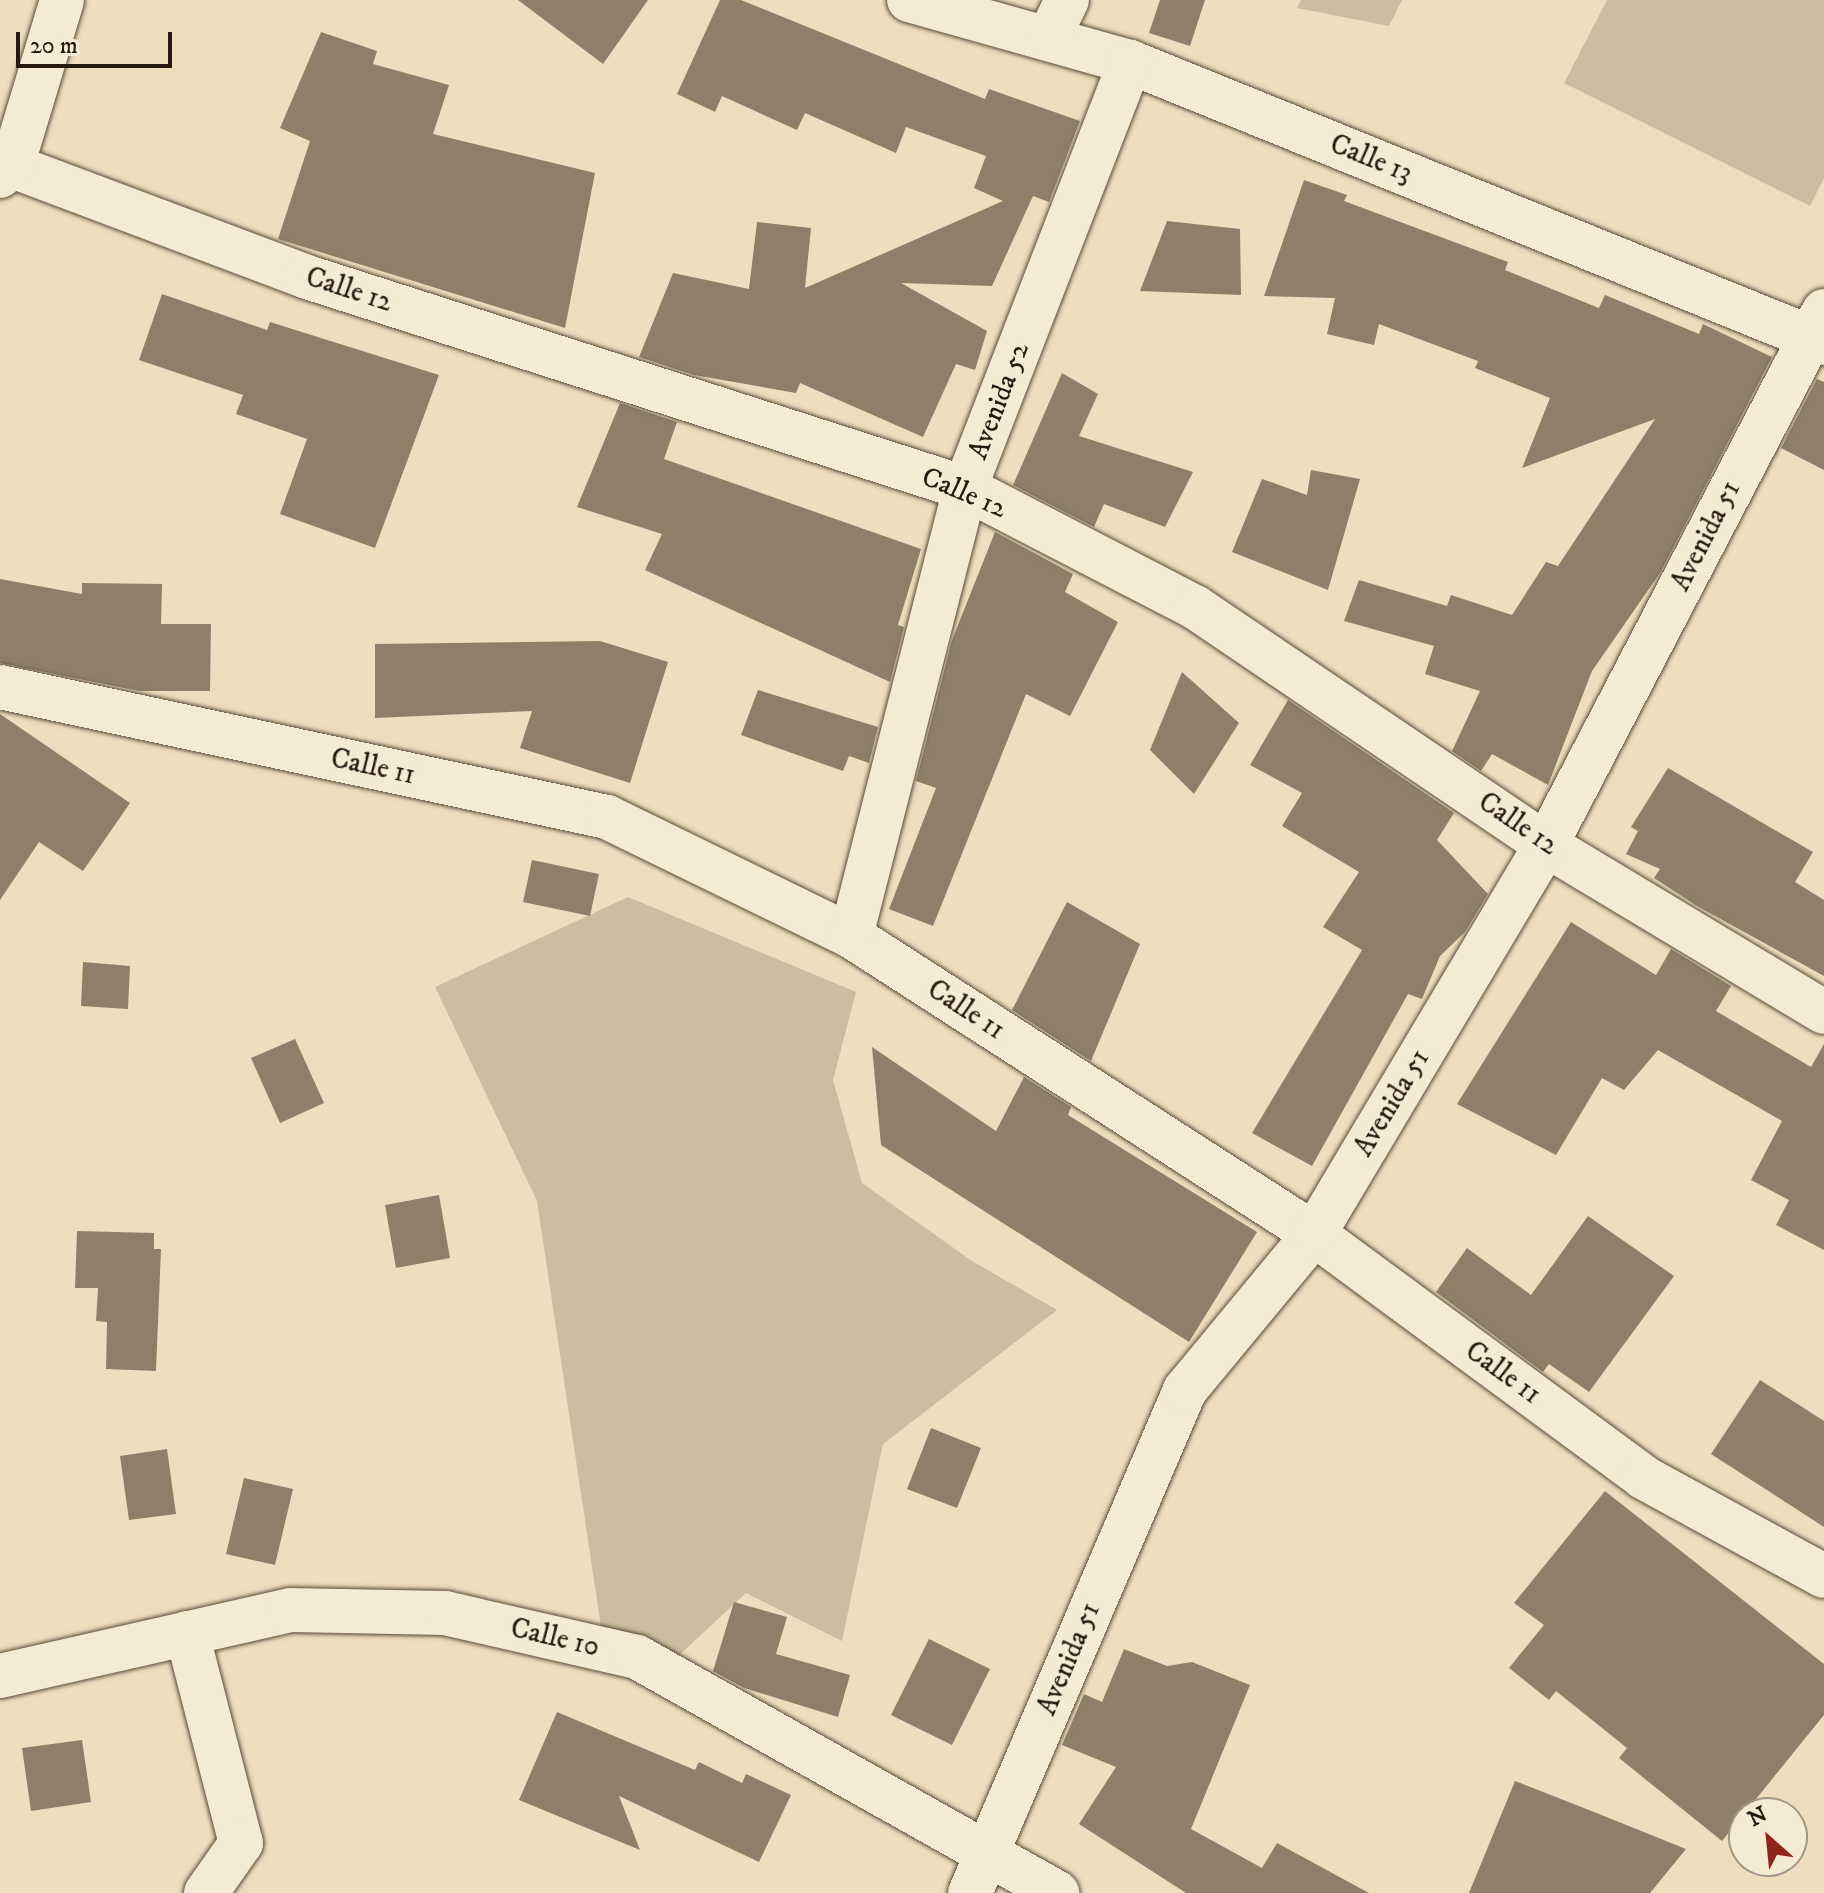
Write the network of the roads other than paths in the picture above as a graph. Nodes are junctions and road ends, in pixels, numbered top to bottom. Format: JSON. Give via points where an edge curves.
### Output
{"nodes":[{"id":1,"x":62,"y":0,"type":"edge"},
{"id":2,"x":909,"y":0,"type":"edge"},
{"id":3,"x":1058,"y":19,"type":"edge"},
{"id":4,"x":1130,"y":62,"type":"junction"},
{"id":5,"x":6,"y":171,"type":"edge"},
{"id":6,"x":1819,"y":330,"type":"edge"},
{"id":7,"x":965,"y":488,"type":"junction"},
{"id":8,"x":0,"y":687,"type":"edge"},
{"id":9,"x":1546,"y":845,"type":"junction"},
{"id":10,"x":851,"y":936,"type":"junction"},
{"id":11,"x":1824,"y":1012,"type":"edge"},
{"id":12,"x":1314,"y":1234,"type":"junction"},
{"id":13,"x":1824,"y":1576,"type":"edge"},
{"id":14,"x":187,"y":1633,"type":"junction"},
{"id":15,"x":0,"y":1676,"type":"edge"},
{"id":16,"x":985,"y":1853,"type":"junction"},
{"id":17,"x":206,"y":1893,"type":"edge"},
{"id":18,"x":970,"y":1893,"type":"edge"},
{"id":19,"x":1057,"y":1893,"type":"edge"}],
"edges":[{"from":1,"to":5,"type":"street"},
{"from":2,"to":3,"type":"street","name":"Calle 13"},
{"from":3,"to":4,"type":"street","name":"Calle 13"},
{"from":4,"to":6,"type":"street","name":"Calle 13"},
{"from":4,"to":7,"type":"street","name":"Avenida 52"},
{"from":5,"to":7,"type":"street","name":"Calle 12","via":[[307,277]]},
{"from":6,"to":9,"type":"street","name":"Avenida 51"},
{"from":7,"to":9,"type":"street","name":"Calle 12","via":[[1195,607]]},
{"from":7,"to":10,"type":"street","name":"Avenida 52"},
{"from":8,"to":10,"type":"street","name":"Calle 11","via":[[607,817]]},
{"from":9,"to":11,"type":"street","name":"Calle 12"},
{"from":9,"to":12,"type":"street","name":"Avenida 51"},
{"from":10,"to":12,"type":"street","name":"Calle 11"},
{"from":12,"to":13,"type":"street","name":"Calle 11","via":[[1643,1477]]},
{"from":12,"to":16,"type":"street","name":"Avenida 51","via":[[1185,1390]]},
{"from":14,"to":15,"type":"street","name":"Calle 10"},
{"from":14,"to":16,"type":"street","name":"Calle 10","via":[[291,1610],[445,1613],[637,1657]]},
{"from":14,"to":17,"type":"street","via":[[241,1843]]},
{"from":16,"to":18,"type":"street","name":"Avenida 51"},
{"from":16,"to":19,"type":"street","name":"Calle 10"}]}
